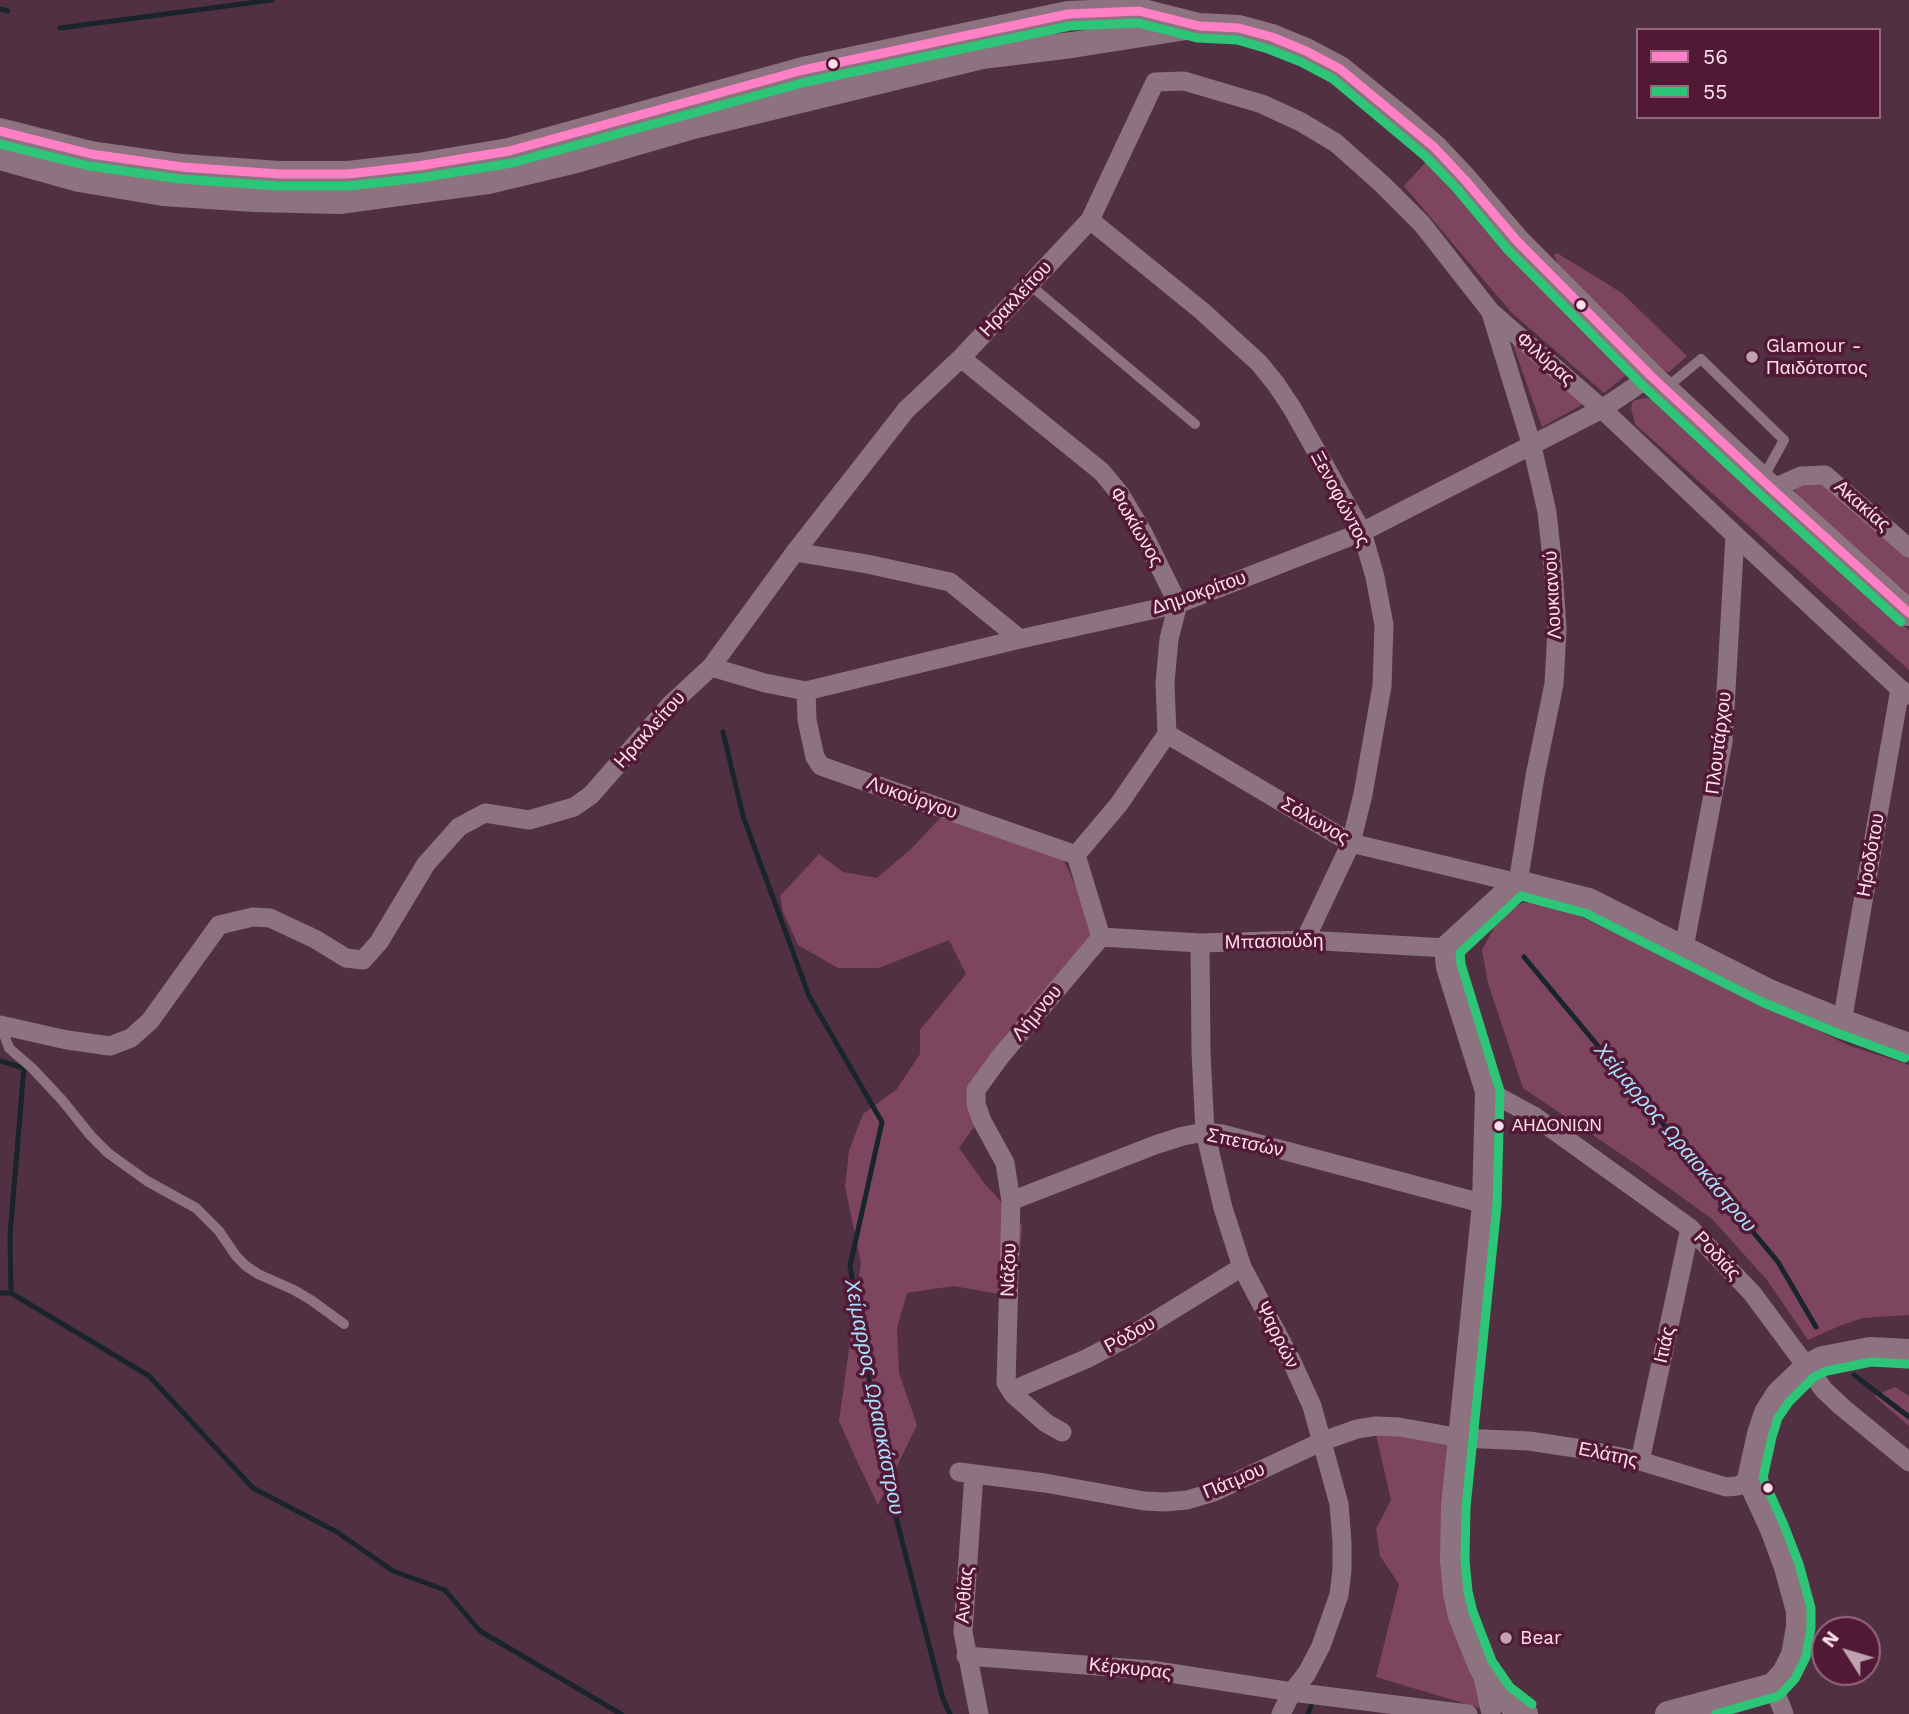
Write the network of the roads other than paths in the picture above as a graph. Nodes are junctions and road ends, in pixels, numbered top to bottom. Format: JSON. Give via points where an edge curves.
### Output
{"nodes":[{"id":1,"x":1199,"y":26,"type":"junction"},
{"id":2,"x":1155,"y":82,"type":"joint"},
{"id":3,"x":0,"y":131,"type":"edge"},
{"id":4,"x":0,"y":157,"type":"edge"},
{"id":5,"x":1090,"y":220,"type":"junction"},
{"id":6,"x":1030,"y":285,"type":"junction"},
{"id":7,"x":1491,"y":312,"type":"junction"},
{"id":8,"x":961,"y":358,"type":"junction"},
{"id":9,"x":1658,"y":382,"type":"junction"},
{"id":10,"x":1602,"y":409,"type":"junction"},
{"id":11,"x":1195,"y":424,"type":"dead end"},
{"id":12,"x":1532,"y":446,"type":"junction"},
{"id":13,"x":1767,"y":484,"type":"junction"},
{"id":14,"x":1362,"y":532,"type":"junction"},
{"id":15,"x":1735,"y":536,"type":"junction"},
{"id":16,"x":1909,"y":548,"type":"edge"},
{"id":17,"x":795,"y":552,"type":"junction"},
{"id":18,"x":1178,"y":604,"type":"junction"},
{"id":19,"x":1909,"y":613,"type":"edge"},
{"id":20,"x":1020,"y":639,"type":"junction"},
{"id":21,"x":712,"y":667,"type":"junction"},
{"id":22,"x":806,"y":691,"type":"junction"},
{"id":23,"x":1904,"y":692,"type":"edge"},
{"id":24,"x":1167,"y":734,"type":"junction"},
{"id":25,"x":1351,"y":843,"type":"junction"},
{"id":26,"x":1076,"y":855,"type":"junction"},
{"id":27,"x":1518,"y":883,"type":"junction"},
{"id":28,"x":1101,"y":937,"type":"junction"},
{"id":29,"x":1305,"y":940,"type":"junction"},
{"id":30,"x":1200,"y":943,"type":"junction"},
{"id":31,"x":1447,"y":948,"type":"junction"},
{"id":32,"x":1684,"y":948,"type":"junction"},
{"id":33,"x":1842,"y":1021,"type":"junction"},
{"id":34,"x":2,"y":1026,"type":"edge"},
{"id":35,"x":1909,"y":1046,"type":"edge"},
{"id":36,"x":976,"y":1090,"type":"joint"},
{"id":37,"x":1488,"y":1091,"type":"junction"},
{"id":38,"x":1205,"y":1132,"type":"junction"},
{"id":39,"x":1011,"y":1201,"type":"junction"},
{"id":40,"x":1485,"y":1204,"type":"junction"},
{"id":41,"x":1690,"y":1228,"type":"junction"},
{"id":42,"x":1242,"y":1267,"type":"junction"},
{"id":43,"x":344,"y":1324,"type":"dead end"},
{"id":44,"x":1909,"y":1352,"type":"edge"},
{"id":45,"x":1807,"y":1367,"type":"junction"},
{"id":46,"x":1011,"y":1391,"type":"junction"},
{"id":47,"x":1062,"y":1432,"type":"dead end"},
{"id":48,"x":1461,"y":1438,"type":"junction"},
{"id":49,"x":1323,"y":1441,"type":"junction"},
{"id":50,"x":1640,"y":1461,"type":"junction"},
{"id":51,"x":1909,"y":1462,"type":"edge"},
{"id":52,"x":966,"y":1473,"type":"joint"},
{"id":53,"x":1750,"y":1479,"type":"junction"},
{"id":54,"x":966,"y":1656,"type":"junction"},
{"id":55,"x":1480,"y":1666,"type":"junction"},
{"id":56,"x":1773,"y":1686,"type":"junction"},
{"id":57,"x":1292,"y":1692,"type":"junction"},
{"id":58,"x":1338,"y":1706,"type":"edge"},
{"id":59,"x":979,"y":1714,"type":"edge"},
{"id":60,"x":1281,"y":1714,"type":"edge"},
{"id":61,"x":1468,"y":1714,"type":"edge"},
{"id":62,"x":1492,"y":1714,"type":"edge"},
{"id":63,"x":1525,"y":1714,"type":"edge"},
{"id":64,"x":1668,"y":1714,"type":"edge"},
{"id":65,"x":1784,"y":1714,"type":"edge"}],
"edges":[{"from":1,"to":3,"type":"main road","via":[[1139,11],[1068,14],[803,70],[509,151],[348,174],[182,167],[91,154]]},
{"from":1,"to":4,"type":"main road","via":[[982,55],[488,181],[339,201],[163,192],[79,179]]},
{"from":1,"to":9,"type":"main road","via":[[1239,28],[1272,37],[1340,69],[1434,147],[1517,241]]},
{"from":2,"to":5,"type":"street","name":"Ηρακλείτου"},
{"from":2,"to":7,"type":"street","name":"Φιλύρας","via":[[1184,81],[1262,104],[1336,143],[1422,224]]},
{"from":5,"to":6,"type":"street","name":"Ηρακλείτου"},
{"from":5,"to":14,"type":"street","name":"Ξενοφώντος","via":[[1259,363],[1292,408]]},
{"from":6,"to":8,"type":"street","name":"Ηρακλείτου"},
{"from":6,"to":11,"type":"lane"},
{"from":7,"to":10,"type":"street","name":"Φιλύρας"},
{"from":7,"to":12,"type":"street","name":"Λουκιανού"},
{"from":8,"to":17,"type":"street","name":"Ηρακλείτου","via":[[906,410]]},
{"from":8,"to":18,"type":"street","name":"Φωκίωνος","via":[[1102,472],[1142,531]]},
{"from":9,"to":10,"type":"street","name":"Δημοκρίτου"},
{"from":9,"to":13,"type":"main road"},
{"from":9,"to":13,"type":"lane","via":[[1701,359],[1784,440]]},
{"from":10,"to":12,"type":"street","name":"Δημοκρίτου"},
{"from":10,"to":15,"type":"street","name":"Φιλύρας"},
{"from":12,"to":14,"type":"street","name":"Δημοκρίτου"},
{"from":12,"to":27,"type":"street","name":"Λουκιανού","via":[[1547,512],[1557,629],[1554,684]]},
{"from":13,"to":16,"type":"street","name":"Ακακίας","via":[[1825,475]]},
{"from":13,"to":19,"type":"main road"},
{"from":14,"to":18,"type":"street","name":"Δημοκρίτου"},
{"from":14,"to":25,"type":"street","name":"Ξενοφώντος","via":[[1384,625],[1382,686]]},
{"from":15,"to":23,"type":"street","name":"Φιλύρας"},
{"from":15,"to":32,"type":"street","name":"Πλουτάρχου","via":[[1723,742]]},
{"from":17,"to":20,"type":"street","via":[[950,582]]},
{"from":17,"to":21,"type":"street","name":"Ηρακλείτου"},
{"from":18,"to":20,"type":"street","name":"Δημοκρίτου"},
{"from":18,"to":24,"type":"street","via":[[1165,683]]},
{"from":20,"to":22,"type":"street","name":"Δημοκρίτου"},
{"from":21,"to":22,"type":"street","name":"Δημοκρίτου"},
{"from":21,"to":34,"type":"street","name":"Ηρακλείτου","via":[[670,705],[591,795],[574,807],[529,820],[485,813],[459,827],[426,864],[379,942],[363,960],[346,958],[270,918],[253,917],[219,925],[150,1021],[131,1038],[110,1046]]},
{"from":22,"to":26,"type":"street","name":"Λυκούργου","via":[[807,720],[821,766]]},
{"from":23,"to":33,"type":"street","name":"Ηροδότου"},
{"from":24,"to":25,"type":"street","name":"Σόλωνος"},
{"from":24,"to":26,"type":"street","via":[[1119,804]]},
{"from":25,"to":27,"type":"street","name":"Σόλωνος"},
{"from":25,"to":29,"type":"street","name":"Ξενοφώντος"},
{"from":26,"to":28,"type":"street"},
{"from":27,"to":31,"type":"main road"},
{"from":27,"to":32,"type":"main road","via":[[1589,901]]},
{"from":28,"to":30,"type":"street","name":"Μπασιούδη"},
{"from":28,"to":36,"type":"street","name":"Λήμνου"},
{"from":29,"to":30,"type":"street","name":"Μπασιούδη"},
{"from":29,"to":31,"type":"street","name":"Μπασιούδη"},
{"from":30,"to":38,"type":"street","name":"Ψαρρών"},
{"from":31,"to":37,"type":"main road"},
{"from":32,"to":33,"type":"main road","via":[[1769,992]]},
{"from":33,"to":35,"type":"main road"},
{"from":34,"to":43,"type":"lane","via":[[9,1048],[108,1153],[195,1208],[252,1270],[294,1290]]},
{"from":36,"to":39,"type":"street","name":"Νάξου","via":[[979,1113],[1005,1163]]},
{"from":37,"to":40,"type":"main road"},
{"from":37,"to":41,"type":"street","name":"Ροδιάς","via":[[1534,1116]]},
{"from":38,"to":39,"type":"street","name":"Σπετσών","via":[[1155,1145]]},
{"from":38,"to":40,"type":"street","name":"Σπετσών"},
{"from":38,"to":42,"type":"street","name":"Ψαρρών"},
{"from":39,"to":46,"type":"street","name":"Νάξου","via":[[1006,1383]]},
{"from":40,"to":48,"type":"main road"},
{"from":41,"to":45,"type":"street","name":"Ροδιάς","via":[[1752,1293]]},
{"from":41,"to":50,"type":"street","name":"Ιτιάς"},
{"from":42,"to":46,"type":"street","name":"Ρόδου","via":[[1132,1335]]},
{"from":42,"to":49,"type":"street","name":"Ψαρρών","via":[[1291,1360]]},
{"from":44,"to":45,"type":"main road","via":[[1871,1350],[1823,1359]]},
{"from":45,"to":51,"type":"street","name":"Ροδιάς","via":[[1842,1408]]},
{"from":45,"to":53,"type":"main road","via":[[1767,1413]]},
{"from":46,"to":47,"type":"street"},
{"from":48,"to":49,"type":"street","name":"Πάτμου","via":[[1376,1426]]},
{"from":48,"to":50,"type":"street","name":"Ελάτης","via":[[1529,1441]]},
{"from":48,"to":55,"type":"main road","via":[[1453,1561],[1461,1616]]},
{"from":49,"to":52,"type":"street","name":"Πάτμου","via":[[1214,1492],[1165,1502]]},
{"from":49,"to":57,"type":"street","name":"Ψαρρών","via":[[1339,1504],[1339,1595],[1321,1646]]},
{"from":50,"to":53,"type":"street","name":"Ελάτης","via":[[1726,1488]]},
{"from":52,"to":54,"type":"street","name":"Ανθίας"},
{"from":53,"to":56,"type":"main road","via":[[1773,1529],[1799,1611],[1794,1655]]},
{"from":54,"to":57,"type":"street","name":"Κέρκυρας","via":[[1151,1670]]},
{"from":54,"to":59,"type":"street","name":"Ανθίας"},
{"from":55,"to":62,"type":"street"},
{"from":55,"to":63,"type":"main road","via":[[1501,1696]]},
{"from":56,"to":64,"type":"main road"},
{"from":56,"to":65,"type":"street"},
{"from":57,"to":58,"type":"street","name":"Κέρκυρας"},
{"from":57,"to":60,"type":"street","name":"Ψαρρών"},
{"from":58,"to":61,"type":"street","name":"Κέρκυρας"}]}
